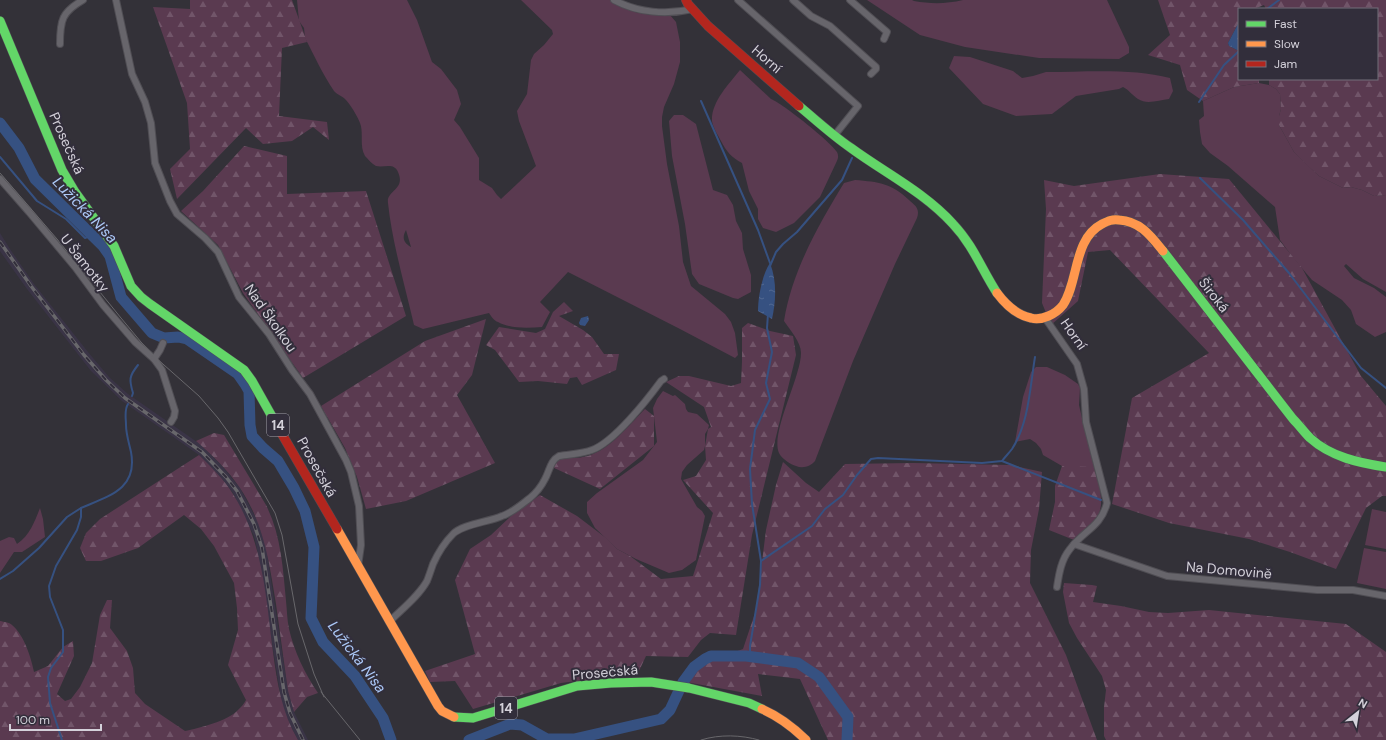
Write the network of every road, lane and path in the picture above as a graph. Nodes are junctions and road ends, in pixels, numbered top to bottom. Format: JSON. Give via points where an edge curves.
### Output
{"nodes":[{"id":1,"x":83,"y":0,"type":"edge"},
{"id":2,"x":116,"y":0,"type":"edge"},
{"id":3,"x":614,"y":0,"type":"edge"},
{"id":4,"x":686,"y":0,"type":"edge"},
{"id":5,"x":738,"y":0,"type":"edge"},
{"id":6,"x":793,"y":0,"type":"edge"},
{"id":7,"x":850,"y":0,"type":"edge"},
{"id":8,"x":693,"y":9,"type":"junction"},
{"id":9,"x":0,"y":21,"type":"edge"},
{"id":10,"x":884,"y":39,"type":"dead end"},
{"id":11,"x":60,"y":44,"type":"dead end"},
{"id":12,"x":871,"y":74,"type":"dead end"},
{"id":13,"x":834,"y":136,"type":"junction"},
{"id":14,"x":0,"y":179,"type":"edge"},
{"id":15,"x":1045,"y":318,"type":"junction"},
{"id":16,"x":163,"y":343,"type":"dead end"},
{"id":17,"x":154,"y":359,"type":"junction"},
{"id":18,"x":664,"y":379,"type":"dead end"},
{"id":19,"x":171,"y":422,"type":"dead end"},
{"id":20,"x":1386,"y":467,"type":"edge"},
{"id":21,"x":1074,"y":544,"type":"junction"},
{"id":22,"x":358,"y":568,"type":"junction"},
{"id":23,"x":1057,"y":587,"type":"dead end"},
{"id":24,"x":1386,"y":596,"type":"edge"},
{"id":25,"x":389,"y":622,"type":"junction"},
{"id":26,"x":806,"y":740,"type":"edge"}],
"edges":[{"from":1,"to":11,"type":"street","via":[[66,12],[60,26]]},
{"from":2,"to":22,"type":"street","name":"Nad Školkou","via":[[132,74],[145,102],[151,123],[156,163],[170,201],[177,214],[206,238],[218,252],[239,297],[269,334],[310,394],[346,460],[359,506],[361,545]]},
{"from":3,"to":8,"type":"street","via":[[638,10],[679,12]]},
{"from":4,"to":8,"type":"main road","name":"Horní"},
{"from":5,"to":13,"type":"street","name":"Horní","via":[[858,106]]},
{"from":6,"to":12,"type":"street","via":[[811,16],[830,26],[876,67]]},
{"from":7,"to":10,"type":"street","via":[[889,32]]},
{"from":8,"to":13,"type":"main road","name":"Horní","via":[[708,26]]},
{"from":9,"to":22,"type":"main road","name":"Prosečská","number":"14","via":[[62,170],[74,192],[114,246],[131,286],[150,304],[244,370]]},
{"from":13,"to":15,"type":"main road","name":"Horní","via":[[917,191],[939,209],[967,240],[998,294],[1011,310],[1026,318]]},
{"from":14,"to":17,"type":"street","name":"U Šamotky","via":[[103,305]]},
{"from":15,"to":20,"type":"main road","name":"Široká","via":[[1057,310],[1069,294],[1083,244],[1091,231],[1105,222],[1121,220],[1138,225],[1149,233],[1306,434],[1320,446],[1344,458]]},
{"from":15,"to":21,"type":"street","name":"Horní","via":[[1077,364],[1084,389],[1086,422],[1107,504],[1105,512],[1096,524]]},
{"from":16,"to":17,"type":"street"},
{"from":17,"to":19,"type":"street","name":"U Šamotky","via":[[162,370],[174,411]]},
{"from":18,"to":25,"type":"street","via":[[639,409],[604,443],[593,450],[555,458],[545,480],[531,497],[504,516],[455,532],[443,546],[420,591]]},
{"from":21,"to":23,"type":"street","name":"Horní","via":[[1064,558]]},
{"from":21,"to":24,"type":"street","name":"Na Domovině","via":[[1167,576],[1309,589],[1353,590]]},
{"from":22,"to":25,"type":"main road","name":"Prosečská","number":"14"},
{"from":25,"to":26,"type":"main road","name":"Prosečská","number":"14","via":[[438,706],[456,718],[473,718],[577,686],[651,682],[737,699],[764,709],[793,727]]}]}
